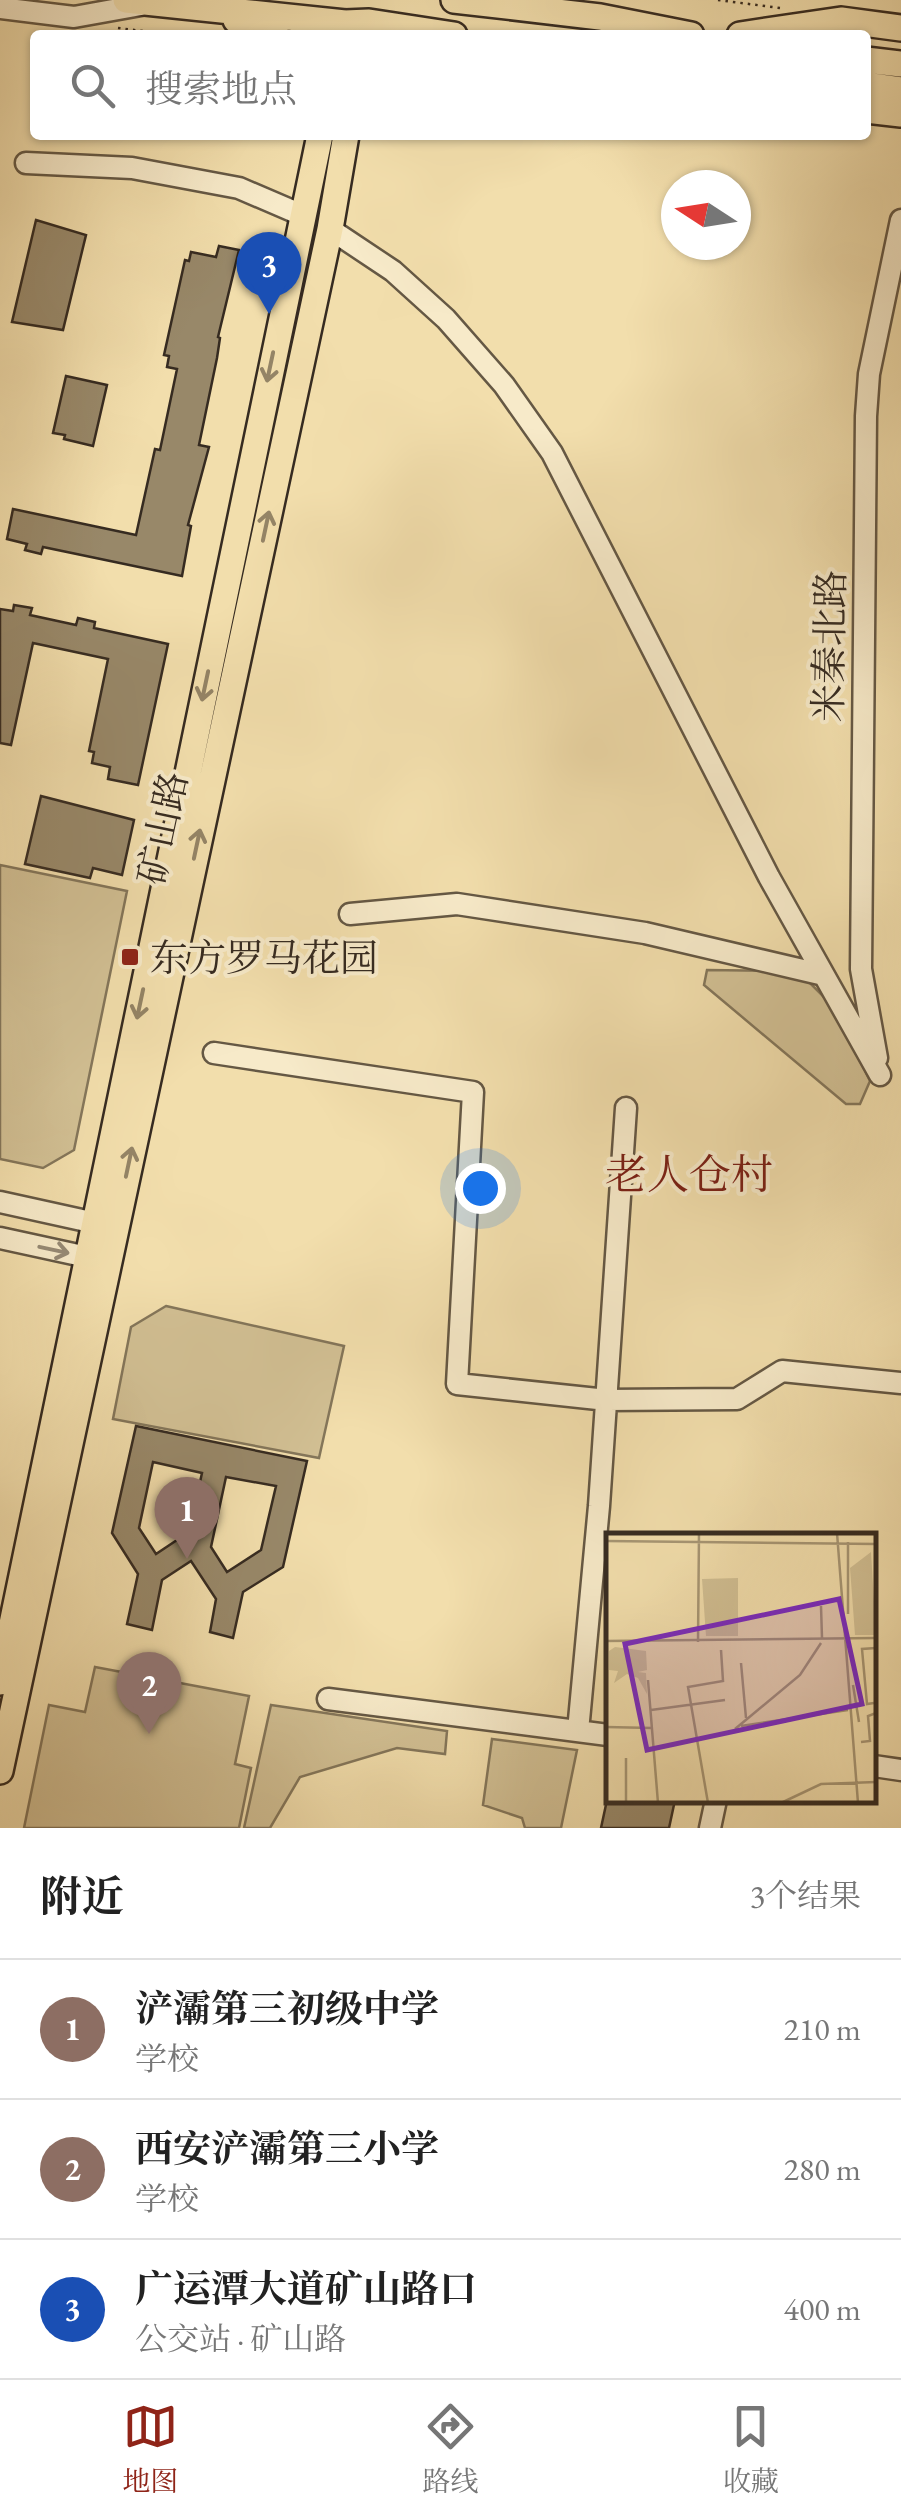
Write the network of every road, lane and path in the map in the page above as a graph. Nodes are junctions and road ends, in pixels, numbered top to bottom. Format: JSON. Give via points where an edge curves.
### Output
{"nodes":[{"id":1,"x":126,"y":0,"type":"edge"},
{"id":2,"x":454,"y":0,"type":"edge"},
{"id":3,"x":478,"y":2,"type":"edge"},
{"id":4,"x":153,"y":4,"type":"junction"},
{"id":5,"x":0,"y":8,"type":"edge"},
{"id":6,"x":208,"y":9,"type":"junction"},
{"id":7,"x":74,"y":18,"type":"junction"},
{"id":8,"x":356,"y":19,"type":"edge"},
{"id":9,"x":901,"y":28,"type":"edge"},
{"id":10,"x":134,"y":30,"type":"edge"},
{"id":11,"x":263,"y":30,"type":"edge"},
{"id":12,"x":423,"y":30,"type":"edge"},
{"id":13,"x":668,"y":30,"type":"edge"},
{"id":14,"x":774,"y":30,"type":"edge"},
{"id":15,"x":871,"y":61,"type":"edge"},
{"id":16,"x":901,"y":64,"type":"edge"},
{"id":17,"x":871,"y":86,"type":"edge"},
{"id":18,"x":901,"y":90,"type":"edge"},
{"id":19,"x":871,"y":111,"type":"edge"},
{"id":20,"x":901,"y":114,"type":"edge"},
{"id":21,"x":345,"y":140,"type":"edge"},
{"id":22,"x":352,"y":140,"type":"edge"},
{"id":23,"x":317,"y":142,"type":"edge"},
{"id":24,"x":26,"y":163,"type":"dead end"},
{"id":25,"x":340,"y":176,"type":"junction"},
{"id":26,"x":302,"y":215,"type":"junction"},
{"id":27,"x":901,"y":220,"type":"edge"},
{"id":28,"x":330,"y":229,"type":"junction"},
{"id":29,"x":350,"y":914,"type":"dead end"},
{"id":30,"x":824,"y":974,"type":"junction"},
{"id":31,"x":214,"y":1053,"type":"dead end"},
{"id":32,"x":626,"y":1108,"type":"dead end"},
{"id":33,"x":0,"y":1202,"type":"edge"},
{"id":34,"x":105,"y":1225,"type":"junction"},
{"id":35,"x":0,"y":1238,"type":"edge"},
{"id":36,"x":98,"y":1260,"type":"junction"},
{"id":37,"x":901,"y":1383,"type":"edge"},
{"id":38,"x":607,"y":1400,"type":"junction"},
{"id":39,"x":0,"y":1682,"type":"edge"},
{"id":40,"x":328,"y":1699,"type":"dead end"},
{"id":41,"x":578,"y":1731,"type":"junction"},
{"id":42,"x":606,"y":1735,"type":"edge"},
{"id":43,"x":876,"y":1766,"type":"edge"},
{"id":44,"x":901,"y":1770,"type":"edge"},
{"id":45,"x":0,"y":1771,"type":"edge"},
{"id":46,"x":715,"y":1803,"type":"edge"},
{"id":47,"x":710,"y":1828,"type":"edge"}],
"edges":[{"from":1,"to":4,"type":"main road"},
{"from":2,"to":3,"type":"main road"},
{"from":3,"to":13,"type":"main road"},
{"from":4,"to":6,"type":"main road"},
{"from":4,"to":7,"type":"street"},
{"from":5,"to":7,"type":"street"},
{"from":6,"to":8,"type":"main road"},
{"from":6,"to":11,"type":"main road"},
{"from":7,"to":10,"type":"path"},
{"from":8,"to":12,"type":"main road"},
{"from":9,"to":14,"type":"main road","via":[[841,20]]},
{"from":15,"to":16,"type":"main road"},
{"from":17,"to":18,"type":"main road"},
{"from":19,"to":20,"type":"main road"},
{"from":21,"to":25,"type":"main road","name":"矿山路"},
{"from":22,"to":25,"type":"main road"},
{"from":23,"to":26,"type":"main road","name":"矿山路"},
{"from":24,"to":26,"type":"street","via":[[132,168],[239,188]]},
{"from":25,"to":28,"type":"main road","name":"矿山路"},
{"from":26,"to":34,"type":"main road","name":"矿山路","one_way":true},
{"from":27,"to":30,"type":"street","name":"米秦北路","via":[[866,416],[861,969],[880,1075]]},
{"from":28,"to":30,"type":"street","via":[[394,271],[446,318],[552,453]]},
{"from":34,"to":28,"type":"main road","name":"矿山路","one_way":true},
{"from":29,"to":30,"type":"street","via":[[456,904],[646,933]]},
{"from":31,"to":38,"type":"street","via":[[473,1092],[457,1384]]},
{"from":32,"to":38,"type":"street"},
{"from":33,"to":34,"type":"street"},
{"from":34,"to":36,"type":"main road","name":"矿山路"},
{"from":35,"to":36,"type":"street","one_way":true},
{"from":36,"to":39,"type":"main road","name":"矿山路"},
{"from":36,"to":45,"type":"main road","name":"矿山路"},
{"from":37,"to":38,"type":"street","via":[[782,1371],[737,1399]]},
{"from":38,"to":41,"type":"street"},
{"from":40,"to":41,"type":"street"},
{"from":41,"to":42,"type":"street"},
{"from":43,"to":44,"type":"street"},
{"from":46,"to":47,"type":"street"}]}
